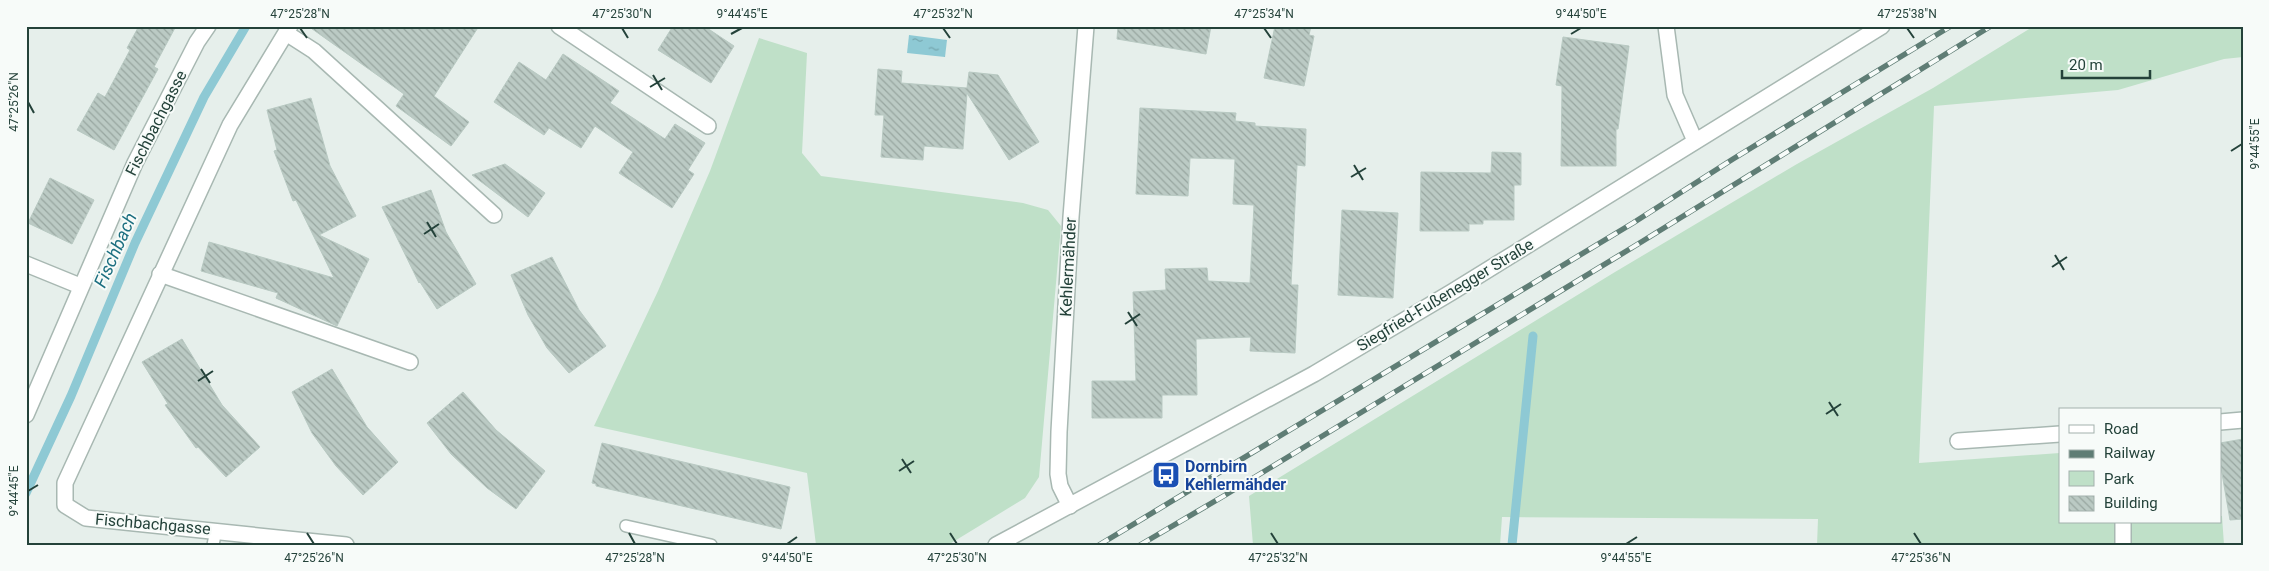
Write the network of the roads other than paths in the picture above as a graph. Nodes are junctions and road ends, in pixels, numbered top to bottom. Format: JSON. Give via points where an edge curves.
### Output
{"nodes":[{"id":1,"x":208,"y":26,"type":"edge"},
{"id":2,"x":559,"y":26,"type":"edge"},
{"id":3,"x":1086,"y":26,"type":"edge"},
{"id":4,"x":1666,"y":26,"type":"edge"},
{"id":5,"x":1882,"y":26,"type":"edge"},
{"id":6,"x":288,"y":30,"type":"edge"},
{"id":7,"x":708,"y":126,"type":"dead end"},
{"id":8,"x":1695,"y":141,"type":"junction"},
{"id":9,"x":494,"y":215,"type":"dead end"},
{"id":10,"x":26,"y":264,"type":"edge"},
{"id":11,"x":160,"y":274,"type":"junction"},
{"id":12,"x":80,"y":286,"type":"junction"},
{"id":13,"x":410,"y":362,"type":"dead end"},
{"id":14,"x":26,"y":415,"type":"edge"},
{"id":15,"x":2243,"y":420,"type":"edge"},
{"id":16,"x":2222,"y":422,"type":"edge"},
{"id":17,"x":2059,"y":434,"type":"edge"},
{"id":18,"x":1958,"y":441,"type":"dead end"},
{"id":19,"x":1070,"y":506,"type":"junction"},
{"id":20,"x":2123,"y":524,"type":"edge"},
{"id":21,"x":626,"y":526,"type":"dead end"},
{"id":22,"x":215,"y":537,"type":"edge"},
{"id":23,"x":346,"y":545,"type":"edge"},
{"id":24,"x":712,"y":545,"type":"edge"},
{"id":25,"x":996,"y":545,"type":"edge"},
{"id":26,"x":2123,"y":545,"type":"edge"}],
"edges":[{"from":1,"to":12,"type":"street","name":"Fischbachgasse","via":[[135,163]]},
{"from":2,"to":7,"type":"street"},
{"from":3,"to":19,"type":"street","name":"Kehlermähder","via":[[1059,432],[1058,474]]},
{"from":4,"to":8,"type":"street","via":[[1675,95]]},
{"from":5,"to":8,"type":"street","name":"Siegfried-Fußenegger Straße"},
{"from":6,"to":9,"type":"street","name":"Fischbachgasse"},
{"from":6,"to":11,"type":"street","name":"Fischbachgasse","via":[[230,126]]},
{"from":8,"to":19,"type":"street","name":"Siegfried-Fußenegger Straße","via":[[1314,374]]},
{"from":10,"to":12,"type":"street"},
{"from":11,"to":13,"type":"street"},
{"from":11,"to":22,"type":"street","name":"Fischbachgasse","via":[[65,482],[65,505],[86,518]]},
{"from":12,"to":14,"type":"street","name":"Fischbachgasse"},
{"from":15,"to":16,"type":"street"},
{"from":17,"to":18,"type":"street"},
{"from":19,"to":25,"type":"street","name":"Siegfried-Fußenegger Straße"},
{"from":20,"to":26,"type":"street"},
{"from":21,"to":24,"type":"lane"},
{"from":22,"to":23,"type":"street","name":"Fischbachgasse"}]}
